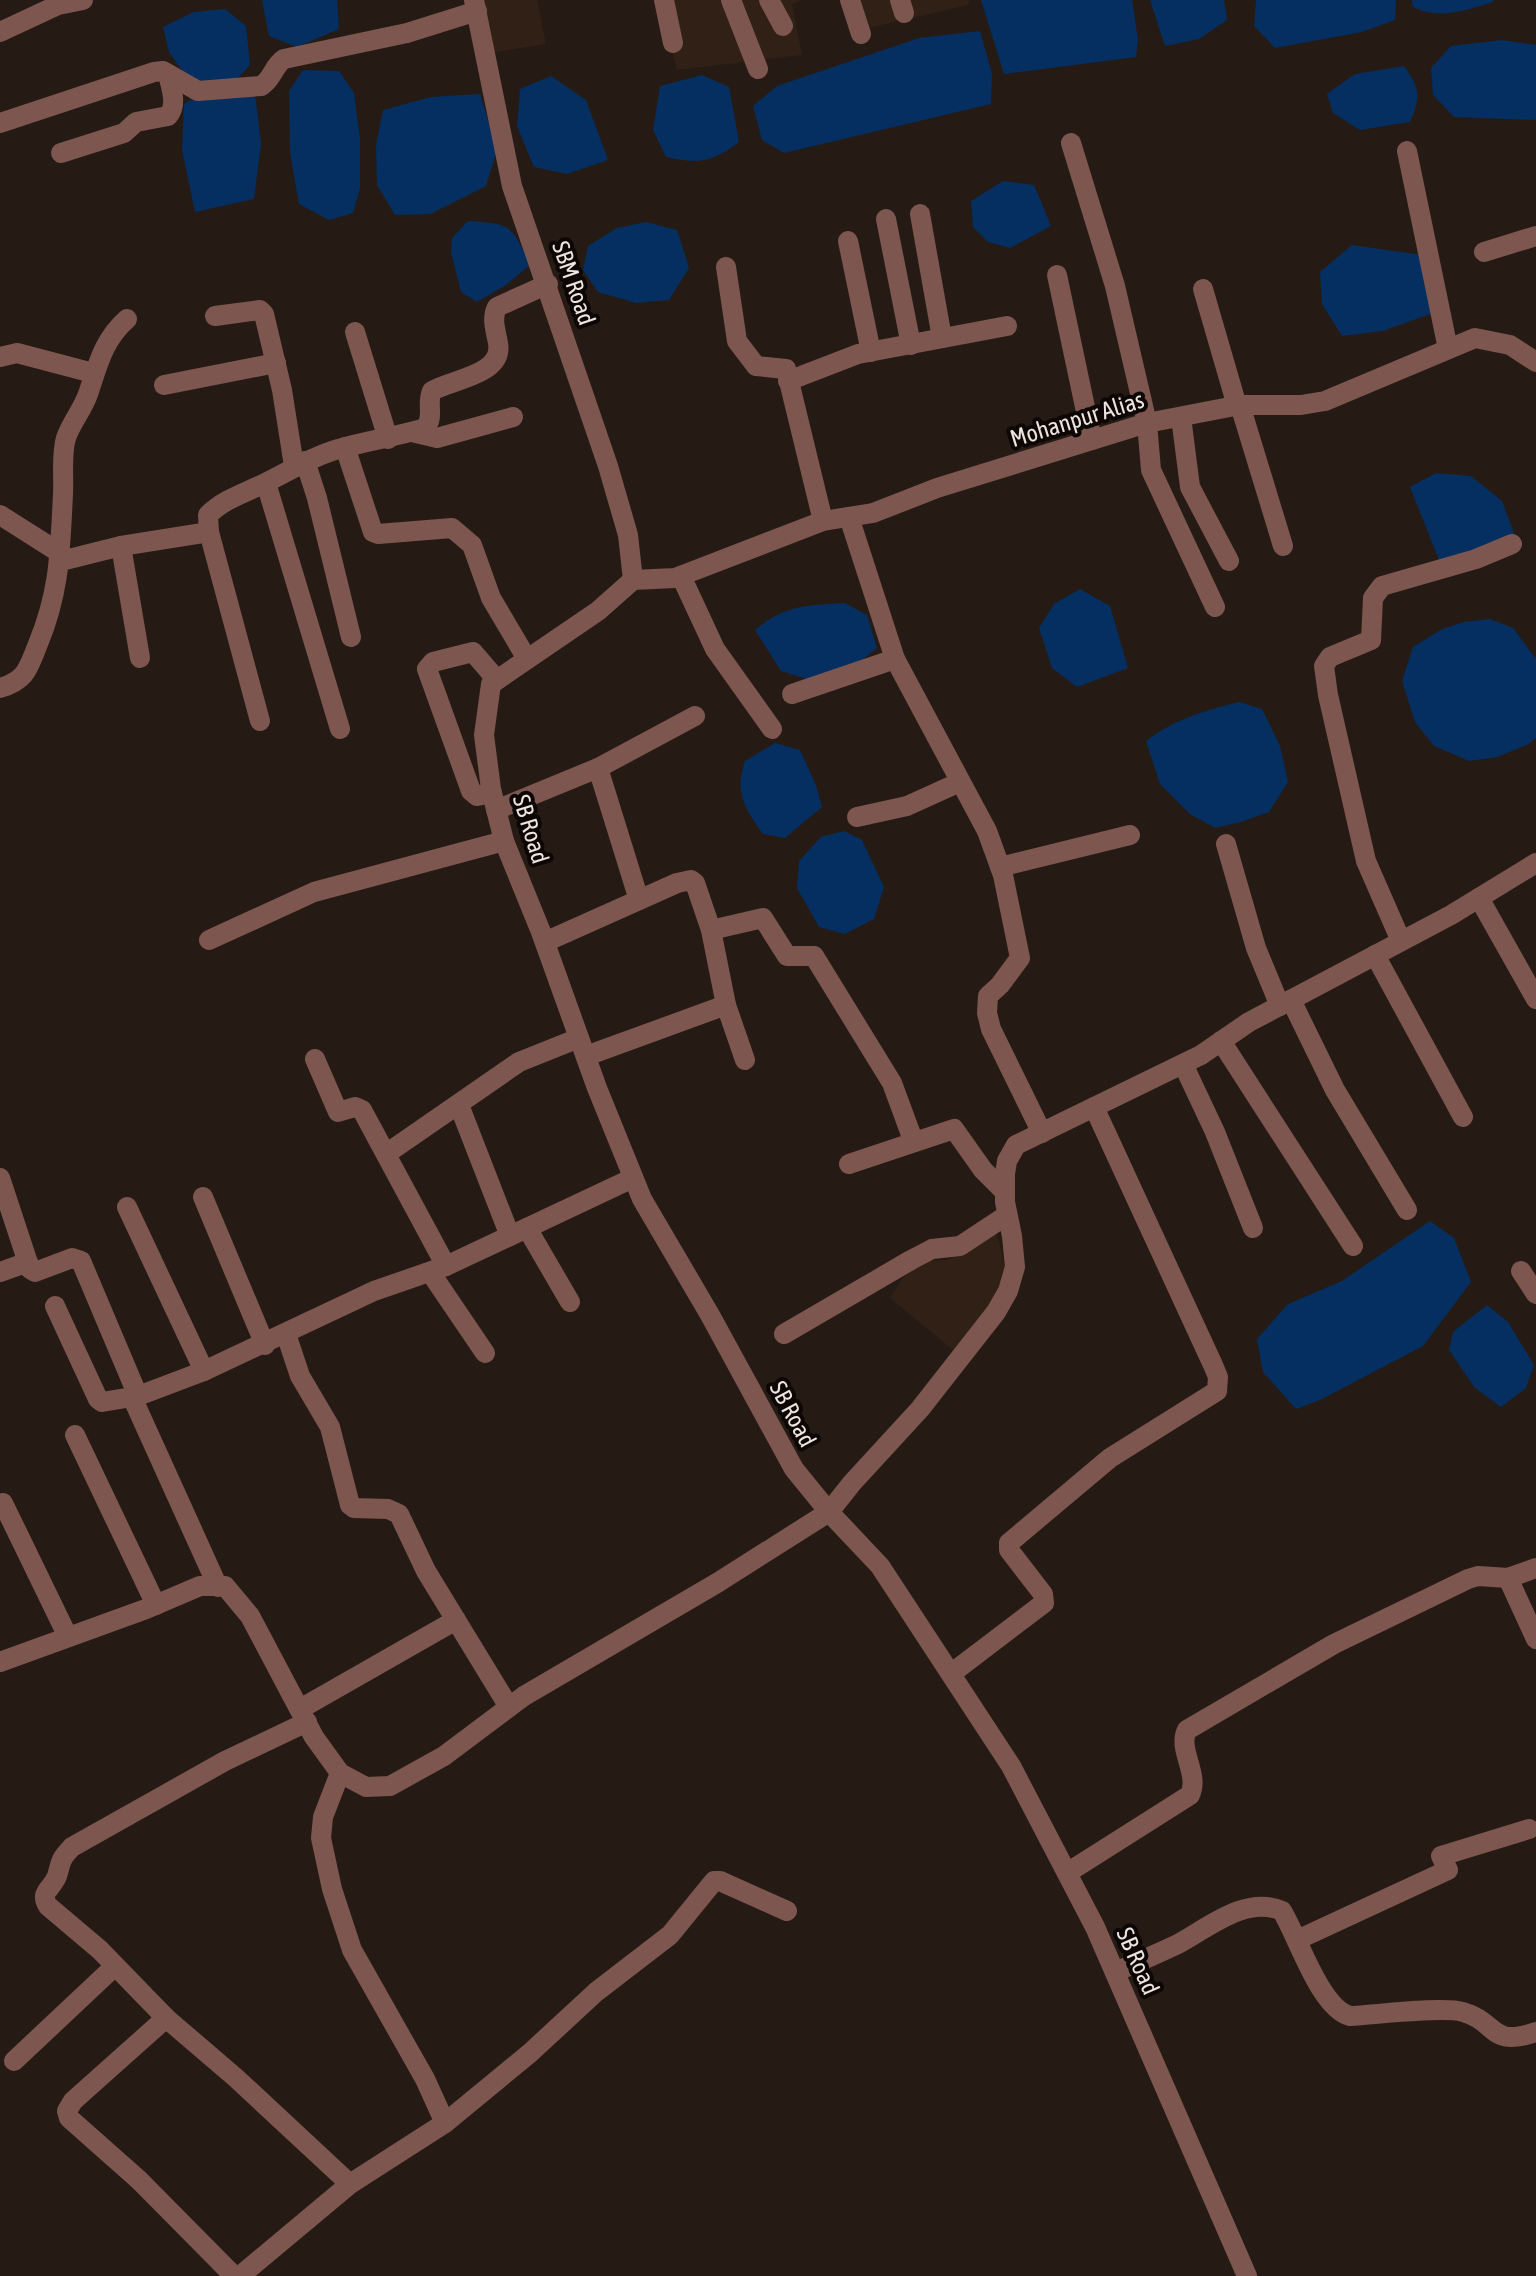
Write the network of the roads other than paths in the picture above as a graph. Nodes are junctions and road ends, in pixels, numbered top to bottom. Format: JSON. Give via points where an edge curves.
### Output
{"nodes":[{"id":1,"x":83,"y":0,"type":"edge"},
{"id":2,"x":664,"y":0,"type":"edge"},
{"id":3,"x":731,"y":0,"type":"edge"},
{"id":4,"x":769,"y":0,"type":"edge"},
{"id":5,"x":850,"y":0,"type":"edge"},
{"id":6,"x":476,"y":6,"type":"edge"},
{"id":7,"x":783,"y":26,"type":"dead end"},
{"id":8,"x":0,"y":32,"type":"edge"},
{"id":9,"x":861,"y":34,"type":"dead end"},
{"id":10,"x":673,"y":43,"type":"dead end"},
{"id":11,"x":758,"y":69,"type":"dead end"},
{"id":12,"x":168,"y":74,"type":"junction"},
{"id":13,"x":0,"y":123,"type":"edge"},
{"id":14,"x":1071,"y":143,"type":"dead end"},
{"id":15,"x":1407,"y":151,"type":"dead end"},
{"id":16,"x":61,"y":153,"type":"dead end"},
{"id":17,"x":920,"y":214,"type":"dead end"},
{"id":18,"x":886,"y":219,"type":"dead end"},
{"id":19,"x":1536,"y":236,"type":"edge"},
{"id":20,"x":848,"y":241,"type":"dead end"},
{"id":21,"x":1484,"y":252,"type":"dead end"},
{"id":22,"x":726,"y":267,"type":"dead end"},
{"id":23,"x":1057,"y":275,"type":"dead end"},
{"id":24,"x":548,"y":284,"type":"junction"},
{"id":25,"x":1203,"y":289,"type":"dead end"},
{"id":26,"x":215,"y":316,"type":"dead end"},
{"id":27,"x":127,"y":319,"type":"dead end"},
{"id":28,"x":1007,"y":326,"type":"dead end"},
{"id":29,"x":355,"y":332,"type":"dead end"},
{"id":30,"x":942,"y":338,"type":"junction"},
{"id":31,"x":911,"y":345,"type":"junction"},
{"id":32,"x":1448,"y":349,"type":"junction"},
{"id":33,"x":871,"y":352,"type":"junction"},
{"id":34,"x":0,"y":357,"type":"edge"},
{"id":35,"x":1536,"y":362,"type":"edge"},
{"id":36,"x":276,"y":363,"type":"junction"},
{"id":37,"x":93,"y":373,"type":"junction"},
{"id":38,"x":788,"y":381,"type":"junction"},
{"id":39,"x":164,"y":385,"type":"dead end"},
{"id":40,"x":1238,"y":406,"type":"junction"},
{"id":41,"x":513,"y":417,"type":"dead end"},
{"id":42,"x":1181,"y":417,"type":"junction"},
{"id":43,"x":1147,"y":423,"type":"junction"},
{"id":44,"x":412,"y":432,"type":"junction"},
{"id":45,"x":388,"y":439,"type":"junction"},
{"id":46,"x":1092,"y":440,"type":"junction"},
{"id":47,"x":345,"y":447,"type":"junction"},
{"id":48,"x":300,"y":464,"type":"junction"},
{"id":49,"x":266,"y":483,"type":"junction"},
{"id":50,"x":0,"y":515,"type":"edge"},
{"id":51,"x":849,"y":517,"type":"junction"},
{"id":52,"x":823,"y":521,"type":"junction"},
{"id":53,"x":209,"y":532,"type":"junction"},
{"id":54,"x":1512,"y":544,"type":"dead end"},
{"id":55,"x":121,"y":546,"type":"junction"},
{"id":56,"x":1283,"y":546,"type":"dead end"},
{"id":57,"x":61,"y":557,"type":"junction"},
{"id":58,"x":1229,"y":561,"type":"dead end"},
{"id":59,"x":681,"y":576,"type":"junction"},
{"id":60,"x":633,"y":580,"type":"junction"},
{"id":61,"x":1215,"y":607,"type":"dead end"},
{"id":62,"x":351,"y":637,"type":"dead end"},
{"id":63,"x":140,"y":658,"type":"dead end"},
{"id":64,"x":527,"y":659,"type":"junction"},
{"id":65,"x":895,"y":659,"type":"junction"},
{"id":66,"x":497,"y":680,"type":"junction"},
{"id":67,"x":0,"y":688,"type":"edge"},
{"id":68,"x":792,"y":694,"type":"dead end"},
{"id":69,"x":695,"y":716,"type":"dead end"},
{"id":70,"x":260,"y":721,"type":"dead end"},
{"id":71,"x":340,"y":729,"type":"dead end"},
{"id":72,"x":772,"y":729,"type":"dead end"},
{"id":73,"x":598,"y":768,"type":"junction"},
{"id":74,"x":960,"y":782,"type":"junction"},
{"id":75,"x":494,"y":801,"type":"junction"},
{"id":76,"x":857,"y":817,"type":"dead end"},
{"id":77,"x":1130,"y":835,"type":"dead end"},
{"id":78,"x":504,"y":841,"type":"junction"},
{"id":79,"x":1226,"y":844,"type":"dead end"},
{"id":80,"x":1536,"y":863,"type":"edge"},
{"id":81,"x":1000,"y":867,"type":"junction"},
{"id":82,"x":1479,"y":898,"type":"junction"},
{"id":83,"x":639,"y":900,"type":"junction"},
{"id":84,"x":711,"y":930,"type":"junction"},
{"id":85,"x":209,"y":940,"type":"dead end"},
{"id":86,"x":1401,"y":941,"type":"junction"},
{"id":87,"x":545,"y":942,"type":"junction"},
{"id":88,"x":1375,"y":955,"type":"junction"},
{"id":89,"x":1536,"y":999,"type":"edge"},
{"id":90,"x":1286,"y":1003,"type":"junction"},
{"id":91,"x":726,"y":1005,"type":"junction"},
{"id":92,"x":1221,"y":1041,"type":"junction"},
{"id":93,"x":582,"y":1047,"type":"junction"},
{"id":94,"x":315,"y":1059,"type":"dead end"},
{"id":95,"x":745,"y":1060,"type":"dead end"},
{"id":96,"x":1183,"y":1064,"type":"junction"},
{"id":97,"x":459,"y":1105,"type":"junction"},
{"id":98,"x":1094,"y":1107,"type":"junction"},
{"id":99,"x":1463,"y":1117,"type":"dead end"},
{"id":100,"x":1042,"y":1133,"type":"junction"},
{"id":101,"x":913,"y":1140,"type":"junction"},
{"id":102,"x":386,"y":1154,"type":"junction"},
{"id":103,"x":849,"y":1164,"type":"dead end"},
{"id":104,"x":0,"y":1178,"type":"edge"},
{"id":105,"x":633,"y":1178,"type":"junction"},
{"id":106,"x":1005,"y":1192,"type":"junction"},
{"id":107,"x":203,"y":1197,"type":"dead end"},
{"id":108,"x":127,"y":1207,"type":"dead end"},
{"id":109,"x":1407,"y":1210,"type":"dead end"},
{"id":110,"x":1007,"y":1215,"type":"junction"},
{"id":111,"x":1253,"y":1228,"type":"dead end"},
{"id":112,"x":518,"y":1232,"type":"junction"},
{"id":113,"x":1353,"y":1246,"type":"dead end"},
{"id":114,"x":28,"y":1262,"type":"junction"},
{"id":115,"x":438,"y":1269,"type":"junction"},
{"id":116,"x":1521,"y":1271,"type":"dead end"},
{"id":117,"x":0,"y":1272,"type":"edge"},
{"id":118,"x":1536,"y":1294,"type":"edge"},
{"id":119,"x":570,"y":1302,"type":"dead end"},
{"id":120,"x":55,"y":1306,"type":"dead end"},
{"id":121,"x":286,"y":1334,"type":"junction"},
{"id":122,"x":784,"y":1334,"type":"dead end"},
{"id":123,"x":265,"y":1345,"type":"junction"},
{"id":124,"x":485,"y":1353,"type":"dead end"},
{"id":125,"x":204,"y":1371,"type":"junction"},
{"id":126,"x":135,"y":1396,"type":"junction"},
{"id":127,"x":75,"y":1435,"type":"dead end"},
{"id":128,"x":3,"y":1503,"type":"dead end"},
{"id":129,"x":829,"y":1512,"type":"junction"},
{"id":130,"x":1536,"y":1568,"type":"edge"},
{"id":131,"x":1508,"y":1578,"type":"junction"},
{"id":132,"x":218,"y":1587,"type":"junction"},
{"id":133,"x":156,"y":1605,"type":"junction"},
{"id":134,"x":456,"y":1620,"type":"junction"},
{"id":135,"x":68,"y":1637,"type":"junction"},
{"id":136,"x":1536,"y":1639,"type":"edge"},
{"id":137,"x":0,"y":1662,"type":"edge"},
{"id":138,"x":952,"y":1673,"type":"junction"},
{"id":139,"x":509,"y":1707,"type":"junction"},
{"id":140,"x":303,"y":1716,"type":"junction"},
{"id":141,"x":340,"y":1773,"type":"junction"},
{"id":142,"x":1529,"y":1829,"type":"dead end"},
{"id":143,"x":1067,"y":1873,"type":"junction"},
{"id":144,"x":787,"y":1911,"type":"dead end"},
{"id":145,"x":1297,"y":1940,"type":"junction"},
{"id":146,"x":115,"y":1966,"type":"junction"},
{"id":147,"x":1115,"y":1972,"type":"junction"},
{"id":148,"x":166,"y":2018,"type":"junction"},
{"id":149,"x":1536,"y":2032,"type":"edge"},
{"id":150,"x":14,"y":2061,"type":"dead end"},
{"id":151,"x":445,"y":2123,"type":"junction"},
{"id":152,"x":350,"y":2184,"type":"junction"},
{"id":153,"x":237,"y":2276,"type":"edge"},
{"id":154,"x":1247,"y":2276,"type":"edge"}],
"edges":[{"from":1,"to":8,"type":"street","via":[[58,5]]},
{"from":2,"to":10,"type":"street"},
{"from":3,"to":11,"type":"street"},
{"from":4,"to":7,"type":"street"},
{"from":5,"to":9,"type":"street"},
{"from":6,"to":12,"type":"street","via":[[407,33],[284,59],[261,86],[198,91]]},
{"from":6,"to":24,"type":"street","name":"SBM Road","via":[[512,186]]},
{"from":12,"to":13,"type":"street","via":[[154,72]]},
{"from":12,"to":16,"type":"street","via":[[173,110],[168,116],[136,122],[124,133]]},
{"from":14,"to":43,"type":"street","via":[[1115,286]]},
{"from":15,"to":32,"type":"street"},
{"from":17,"to":30,"type":"street"},
{"from":18,"to":31,"type":"street"},
{"from":19,"to":21,"type":"street"},
{"from":20,"to":33,"type":"street"},
{"from":22,"to":38,"type":"street","via":[[737,341],[756,366],[786,369]]},
{"from":23,"to":46,"type":"street"},
{"from":24,"to":44,"type":"street","via":[[497,307],[496,361],[482,372],[432,391],[428,425]]},
{"from":24,"to":60,"type":"street","name":"SBM Road","via":[[628,535]]},
{"from":25,"to":40,"type":"street"},
{"from":26,"to":36,"type":"street","via":[[260,310]]},
{"from":27,"to":37,"type":"street","via":[[113,332]]},
{"from":28,"to":30,"type":"street"},
{"from":29,"to":45,"type":"street"},
{"from":30,"to":31,"type":"street"},
{"from":31,"to":33,"type":"street"},
{"from":32,"to":35,"type":"street","name":"Mohanpur Alias","via":[[1475,338],[1510,345]]},
{"from":32,"to":40,"type":"street","name":"Mohanpur Alias","via":[[1325,401]]},
{"from":33,"to":38,"type":"street"},
{"from":34,"to":37,"type":"street","via":[[17,353]]},
{"from":36,"to":39,"type":"street"},
{"from":36,"to":48,"type":"street"},
{"from":37,"to":57,"type":"street","via":[[66,440]]},
{"from":38,"to":52,"type":"street"},
{"from":40,"to":42,"type":"street","name":"Mohanpur Alias"},
{"from":40,"to":56,"type":"street"},
{"from":41,"to":44,"type":"street","via":[[437,438]]},
{"from":42,"to":43,"type":"street","name":"Mohanpur Alias"},
{"from":42,"to":58,"type":"street","via":[[1190,487]]},
{"from":43,"to":46,"type":"street","name":"Mohanpur Alias"},
{"from":43,"to":61,"type":"street","via":[[1151,470]]},
{"from":44,"to":45,"type":"street"},
{"from":45,"to":47,"type":"street"},
{"from":46,"to":51,"type":"street","name":"Mohanpur Alias"},
{"from":47,"to":48,"type":"street"},
{"from":47,"to":64,"type":"street","via":[[373,532],[458,531],[472,545],[491,598]]},
{"from":48,"to":49,"type":"street"},
{"from":48,"to":62,"type":"street","via":[[317,498]]},
{"from":49,"to":53,"type":"street","via":[[218,505],[208,515]]},
{"from":49,"to":71,"type":"street"},
{"from":50,"to":57,"type":"street"},
{"from":51,"to":52,"type":"street","name":"Mohanpur Alias"},
{"from":51,"to":65,"type":"street"},
{"from":52,"to":59,"type":"street","name":"Mohanpur Alias"},
{"from":53,"to":55,"type":"street"},
{"from":53,"to":70,"type":"street"},
{"from":54,"to":86,"type":"street","via":[[1382,586],[1373,598],[1371,640],[1330,657],[1324,666],[1366,861]]},
{"from":55,"to":57,"type":"street"},
{"from":55,"to":63,"type":"street"},
{"from":57,"to":67,"type":"street","via":[[50,616],[25,674]]},
{"from":59,"to":60,"type":"street","name":"Mohanpur Alias"},
{"from":59,"to":72,"type":"street","via":[[715,649]]},
{"from":60,"to":64,"type":"street"},
{"from":64,"to":66,"type":"street"},
{"from":65,"to":68,"type":"street"},
{"from":65,"to":74,"type":"street"},
{"from":66,"to":75,"type":"street","name":"SB Road","via":[[491,684],[484,735]]},
{"from":66,"to":75,"type":"street","via":[[473,652],[433,662],[427,669],[471,791]]},
{"from":69,"to":73,"type":"street"},
{"from":73,"to":75,"type":"street"},
{"from":73,"to":83,"type":"street"},
{"from":74,"to":76,"type":"street","via":[[907,806]]},
{"from":74,"to":81,"type":"street"},
{"from":75,"to":78,"type":"street","name":"SB Road"},
{"from":77,"to":81,"type":"street"},
{"from":78,"to":85,"type":"street","via":[[314,892]]},
{"from":78,"to":87,"type":"street","name":"SB Road"},
{"from":79,"to":90,"type":"street","via":[[1256,948]]},
{"from":80,"to":82,"type":"street"},
{"from":81,"to":100,"type":"street","via":[[1020,958],[988,996],[987,1013]]},
{"from":82,"to":86,"type":"street"},
{"from":82,"to":89,"type":"street"},
{"from":83,"to":84,"type":"street","via":[[691,880]]},
{"from":83,"to":87,"type":"street"},
{"from":84,"to":91,"type":"street"},
{"from":84,"to":101,"type":"street","via":[[763,918],[787,956],[814,956],[892,1083]]},
{"from":86,"to":88,"type":"street"},
{"from":87,"to":93,"type":"street","name":"SB Road"},
{"from":88,"to":90,"type":"street"},
{"from":88,"to":99,"type":"street"},
{"from":90,"to":92,"type":"street"},
{"from":90,"to":109,"type":"street"},
{"from":91,"to":93,"type":"street"},
{"from":91,"to":95,"type":"street"},
{"from":92,"to":96,"type":"street"},
{"from":92,"to":113,"type":"street"},
{"from":93,"to":97,"type":"street","via":[[525,1059]]},
{"from":93,"to":105,"type":"street","name":"SB Road"},
{"from":94,"to":102,"type":"street","via":[[335,1109],[341,1113],[359,1107]]},
{"from":96,"to":98,"type":"street"},
{"from":96,"to":111,"type":"street"},
{"from":97,"to":102,"type":"street"},
{"from":97,"to":112,"type":"street"},
{"from":98,"to":100,"type":"street"},
{"from":98,"to":138,"type":"street","via":[[1213,1365],[1217,1391],[1110,1458],[1009,1543],[1044,1603]]},
{"from":100,"to":106,"type":"street","via":[[1016,1145],[1007,1161]]},
{"from":101,"to":103,"type":"street"},
{"from":101,"to":106,"type":"street","via":[[954,1129]]},
{"from":102,"to":115,"type":"street"},
{"from":104,"to":114,"type":"street"},
{"from":105,"to":112,"type":"street"},
{"from":105,"to":129,"type":"street","name":"SB Road","via":[[794,1469]]},
{"from":106,"to":110,"type":"street"},
{"from":107,"to":123,"type":"street"},
{"from":108,"to":125,"type":"street"},
{"from":110,"to":122,"type":"street","via":[[960,1246],[932,1249],[911,1260]]},
{"from":110,"to":129,"type":"street","via":[[1015,1267],[996,1312]]},
{"from":112,"to":115,"type":"street"},
{"from":112,"to":119,"type":"street"},
{"from":114,"to":117,"type":"street"},
{"from":114,"to":126,"type":"street","via":[[33,1272],[72,1258],[81,1261]]},
{"from":115,"to":121,"type":"street","via":[[374,1291]]},
{"from":115,"to":124,"type":"street"},
{"from":116,"to":118,"type":"street"},
{"from":120,"to":126,"type":"street","via":[[98,1399]]},
{"from":121,"to":123,"type":"street"},
{"from":121,"to":134,"type":"street","via":[[300,1376],[330,1427],[350,1505],[399,1514]]},
{"from":123,"to":125,"type":"street"},
{"from":125,"to":126,"type":"street"},
{"from":126,"to":132,"type":"street"},
{"from":127,"to":133,"type":"street"},
{"from":128,"to":135,"type":"street"},
{"from":129,"to":138,"type":"street","name":"SB Road","via":[[880,1566]]},
{"from":129,"to":139,"type":"street"},
{"from":130,"to":131,"type":"street"},
{"from":131,"to":136,"type":"street"},
{"from":131,"to":143,"type":"street","via":[[1468,1579],[1334,1644],[1187,1730],[1184,1739],[1194,1780],[1190,1795]]},
{"from":132,"to":133,"type":"street","via":[[200,1586]]},
{"from":132,"to":140,"type":"street","via":[[225,1586],[250,1616]]},
{"from":133,"to":135,"type":"street"},
{"from":134,"to":139,"type":"street"},
{"from":134,"to":140,"type":"street"},
{"from":135,"to":137,"type":"street"},
{"from":138,"to":143,"type":"street","name":"SB Road","via":[[1011,1766]]},
{"from":139,"to":141,"type":"street","via":[[444,1756],[390,1786],[366,1787]]},
{"from":140,"to":141,"type":"street"},
{"from":140,"to":146,"type":"street","via":[[72,1847],[59,1861],[45,1902]]},
{"from":141,"to":151,"type":"street","via":[[321,1838],[332,1889],[352,1950]]},
{"from":142,"to":145,"type":"street","via":[[1441,1856],[1448,1870]]},
{"from":143,"to":147,"type":"street","name":"SB Road"},
{"from":144,"to":151,"type":"street","via":[[714,1881],[670,1935]]},
{"from":145,"to":147,"type":"street","via":[[1282,1911],[1246,1910]]},
{"from":145,"to":149,"type":"street","via":[[1342,2015],[1454,2011],[1502,2037]]},
{"from":146,"to":148,"type":"street"},
{"from":146,"to":150,"type":"street"},
{"from":147,"to":154,"type":"street","name":"SB Road"},
{"from":148,"to":152,"type":"street"},
{"from":148,"to":153,"type":"street","via":[[67,2111]]},
{"from":151,"to":152,"type":"street"},
{"from":152,"to":153,"type":"street"}]}
